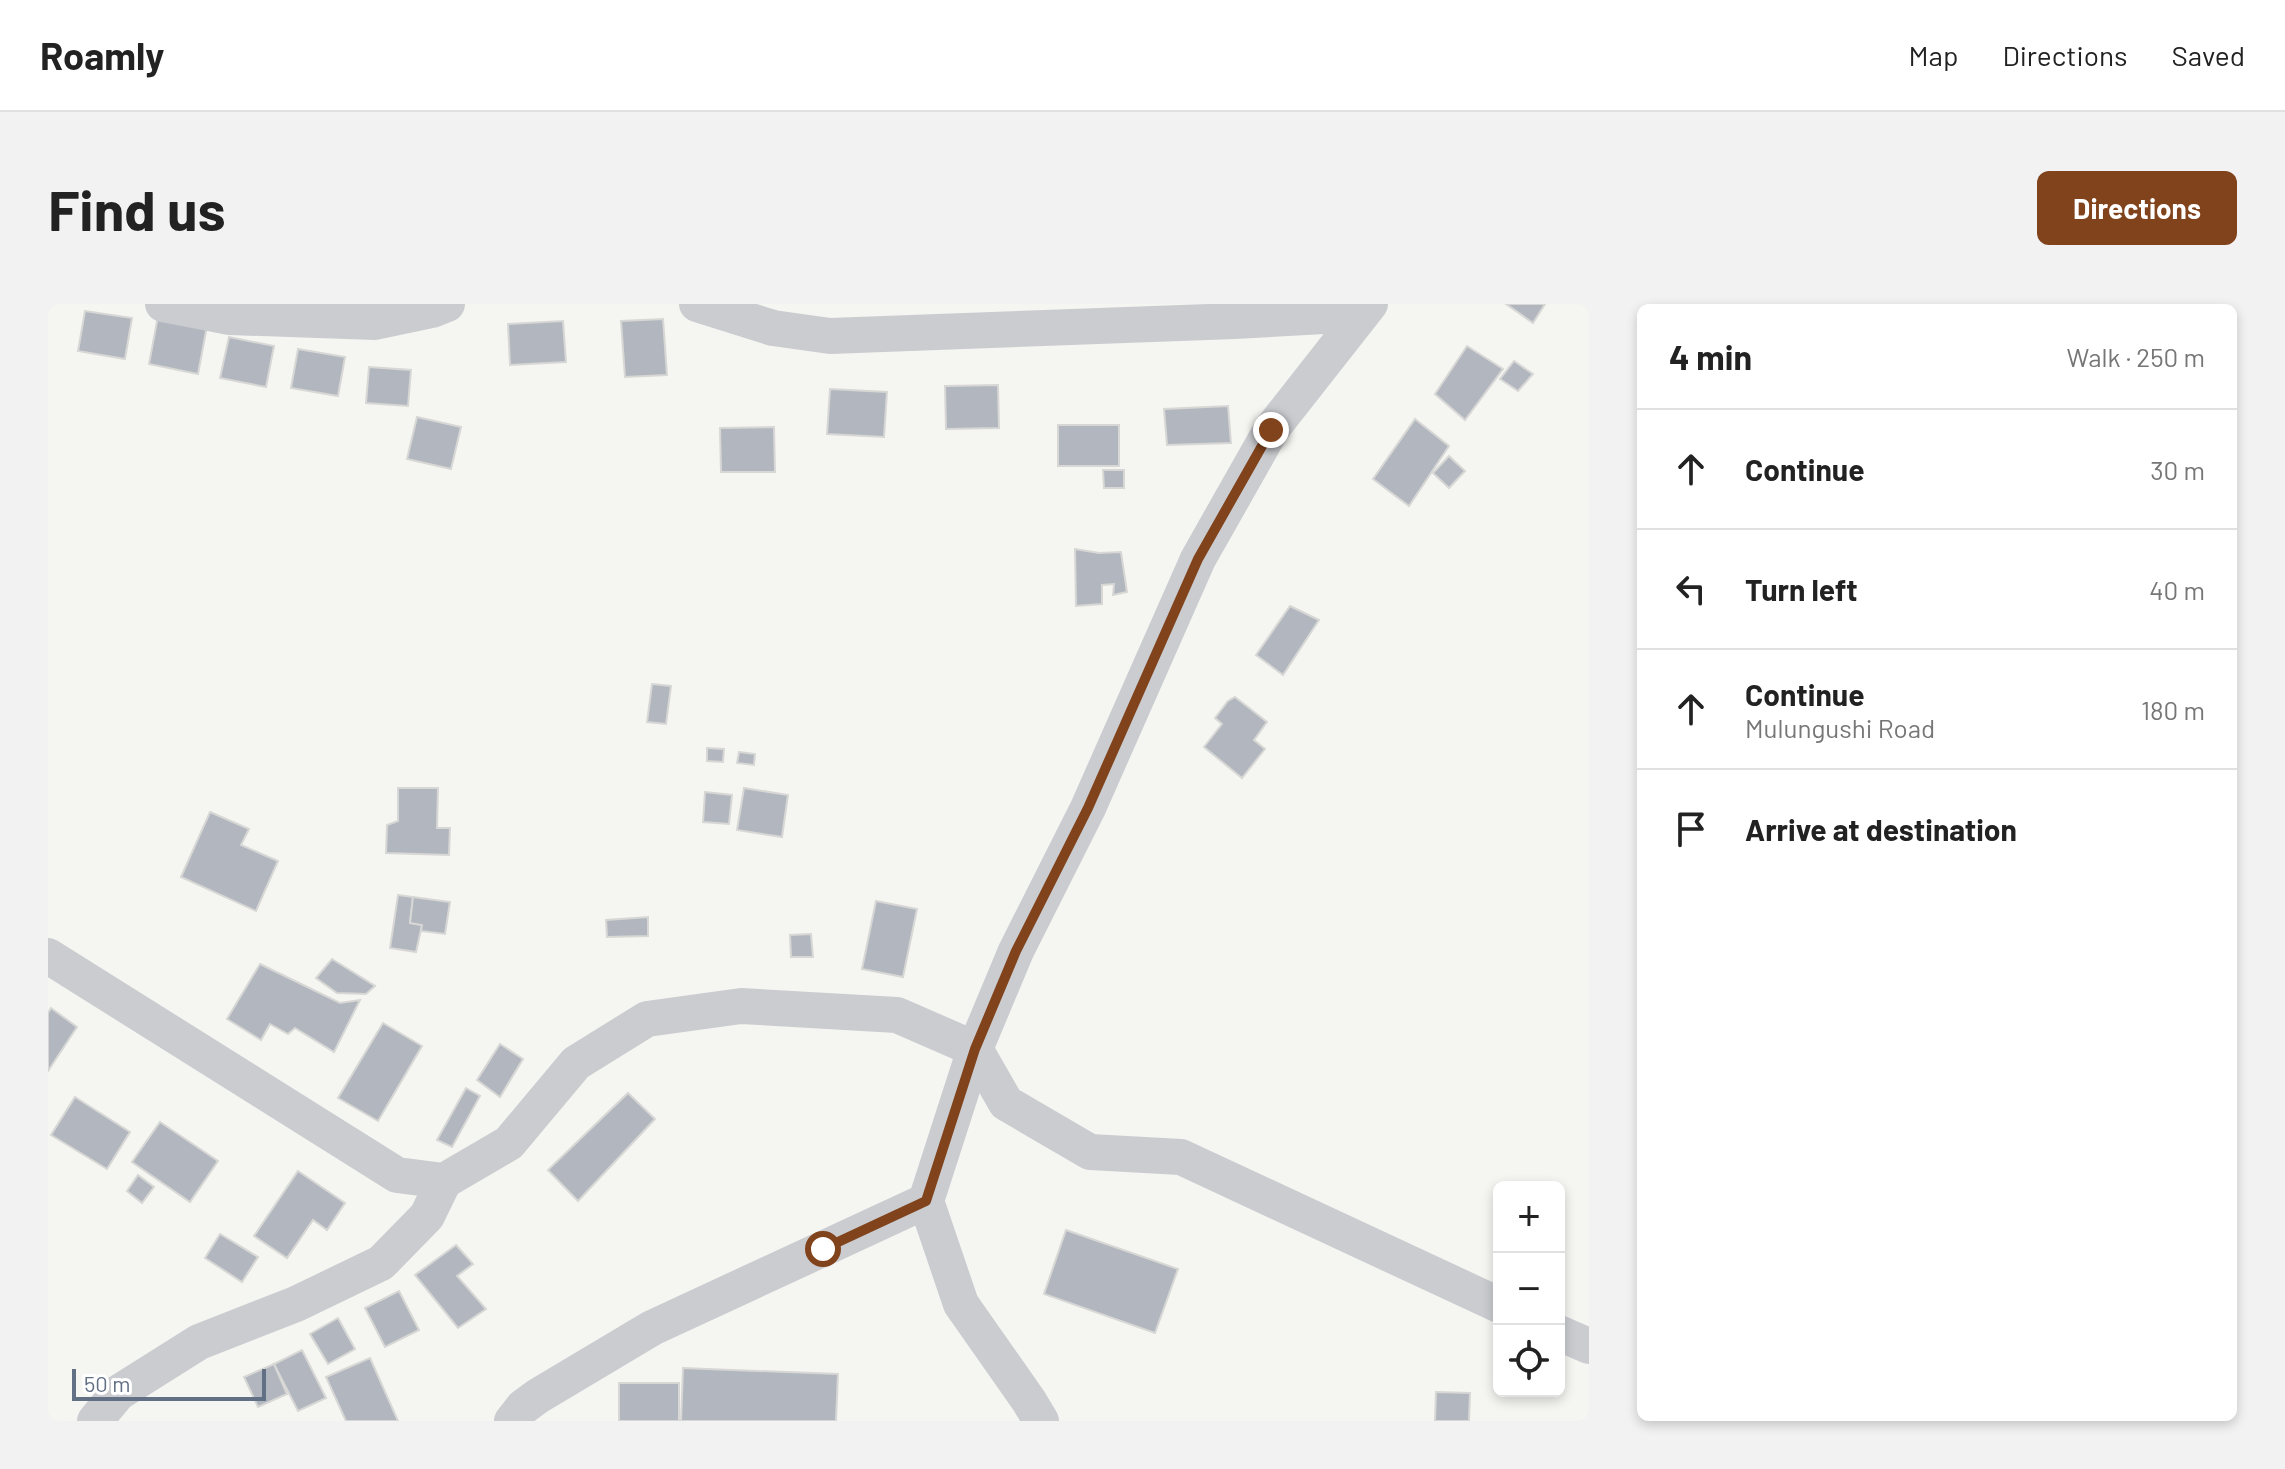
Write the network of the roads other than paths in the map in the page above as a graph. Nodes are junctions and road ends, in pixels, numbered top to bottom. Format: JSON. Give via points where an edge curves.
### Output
{"nodes":[{"id":1,"x":163,"y":304,"type":"edge"},
{"id":2,"x":447,"y":304,"type":"edge"},
{"id":3,"x":697,"y":304,"type":"edge"},
{"id":4,"x":1365,"y":309,"type":"edge"},
{"id":5,"x":48,"y":956,"type":"edge"},
{"id":6,"x":975,"y":1049,"type":"junction"},
{"id":7,"x":444,"y":1181,"type":"junction"},
{"id":8,"x":926,"y":1201,"type":"junction"},
{"id":9,"x":1493,"y":1302,"type":"edge"},
{"id":10,"x":1565,"y":1336,"type":"edge"},
{"id":11,"x":1589,"y":1346,"type":"edge"},
{"id":12,"x":95,"y":1421,"type":"edge"},
{"id":13,"x":512,"y":1421,"type":"edge"},
{"id":14,"x":1041,"y":1421,"type":"edge"}],
"edges":[{"from":1,"to":2,"type":"street","via":[[230,317],[375,322]]},
{"from":3,"to":4,"type":"street","via":[[773,328],[830,336],[1235,321]]},
{"from":4,"to":6,"type":"street","via":[[1271,430],[1198,559]]},
{"from":5,"to":7,"type":"street","via":[[397,1175]]},
{"from":6,"to":7,"type":"street","via":[[897,1015],[741,1006],[647,1019],[576,1063],[509,1143]]},
{"from":6,"to":8,"type":"street"},
{"from":6,"to":9,"type":"street","via":[[1006,1103],[1090,1152],[1181,1157]]},
{"from":7,"to":12,"type":"street","via":[[427,1216],[381,1263],[199,1342],[118,1393]]},
{"from":8,"to":13,"type":"street","via":[[652,1328],[538,1396]]},
{"from":8,"to":14,"type":"street","via":[[961,1304]]},
{"from":10,"to":11,"type":"street"}]}
